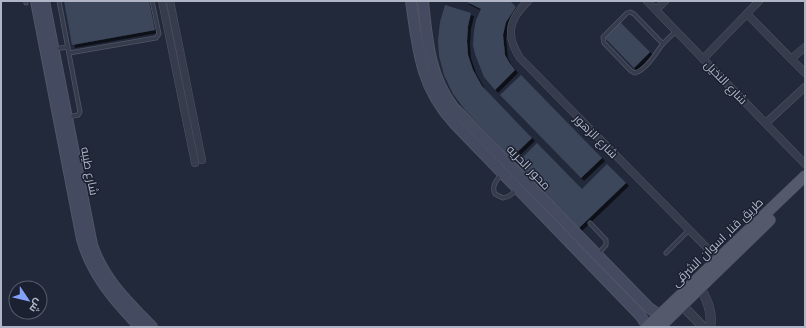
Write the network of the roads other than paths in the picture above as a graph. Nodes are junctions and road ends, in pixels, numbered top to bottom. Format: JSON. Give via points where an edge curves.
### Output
{"nodes":[{"id":1,"x":44,"y":1,"type":"edge"},
{"id":2,"x":59,"y":1,"type":"edge"},
{"id":3,"x":152,"y":1,"type":"edge"},
{"id":4,"x":162,"y":1,"type":"edge"},
{"id":5,"x":170,"y":1,"type":"edge"},
{"id":6,"x":411,"y":1,"type":"edge"},
{"id":7,"x":423,"y":1,"type":"edge"},
{"id":8,"x":528,"y":1,"type":"edge"},
{"id":9,"x":647,"y":1,"type":"edge"},
{"id":10,"x":665,"y":1,"type":"edge"},
{"id":11,"x":759,"y":1,"type":"edge"},
{"id":12,"x":30,"y":2,"type":"edge"},
{"id":13,"x":656,"y":10,"type":"junction"},
{"id":14,"x":747,"y":14,"type":"junction"},
{"id":15,"x":676,"y":31,"type":"junction"},
{"id":16,"x":663,"y":44,"type":"junction"},
{"id":17,"x":68,"y":47,"type":"junction"},
{"id":18,"x":805,"y":48,"type":"edge"},
{"id":19,"x":69,"y":53,"type":"junction"},
{"id":20,"x":52,"y":54,"type":"junction"},
{"id":21,"x":703,"y":59,"type":"junction"},
{"id":22,"x":791,"y":59,"type":"junction"},
{"id":23,"x":805,"y":73,"type":"edge"},
{"id":24,"x":805,"y":86,"type":"edge"},
{"id":25,"x":64,"y":121,"type":"junction"},
{"id":26,"x":766,"y":123,"type":"junction"},
{"id":27,"x":805,"y":164,"type":"edge"},
{"id":28,"x":72,"y":165,"type":"junction"},
{"id":29,"x":502,"y":173,"type":"junction"},
{"id":30,"x":805,"y":176,"type":"edge"},
{"id":31,"x":805,"y":185,"type":"edge"},
{"id":32,"x":518,"y":189,"type":"junction"},
{"id":33,"x":590,"y":224,"type":"dead end"},
{"id":34,"x":689,"y":230,"type":"junction"},
{"id":35,"x":666,"y":252,"type":"dead end"},
{"id":36,"x":597,"y":255,"type":"junction"},
{"id":37,"x":718,"y":259,"type":"junction"},
{"id":38,"x":700,"y":287,"type":"junction"},
{"id":39,"x":682,"y":305,"type":"junction"},
{"id":40,"x":664,"y":316,"type":"junction"},
{"id":41,"x":140,"y":327,"type":"edge"},
{"id":42,"x":152,"y":327,"type":"edge"},
{"id":43,"x":648,"y":327,"type":"edge"},
{"id":44,"x":660,"y":327,"type":"edge"},
{"id":45,"x":703,"y":327,"type":"edge"},
{"id":46,"x":710,"y":327,"type":"edge"}],
"edges":[{"from":1,"to":20,"type":"main road","name":"شارع طيبه"},
{"from":2,"to":17,"type":"lane"},
{"from":3,"to":19,"type":"lane","via":[[159,34],[156,38]]},
{"from":4,"to":5,"type":"street","via":[[198,161]]},
{"from":6,"to":29,"type":"main road","name":"محور الحريه","via":[[421,63],[433,95],[449,118]]},
{"from":7,"to":36,"type":"main road","name":"محور الحريه","via":[[433,67],[439,85],[449,102]]},
{"from":8,"to":34,"type":"street","name":"شارع الزهور","via":[[518,12],[511,27],[512,44],[520,58]]},
{"from":9,"to":13,"type":"street","name":"شارع النخيل"},
{"from":10,"to":13,"type":"street"},
{"from":11,"to":14,"type":"street"},
{"from":12,"to":20,"type":"main road","name":"شارع طيبه"},
{"from":13,"to":15,"type":"street","name":"شارع النخيل"},
{"from":14,"to":21,"type":"street"},
{"from":14,"to":22,"type":"street"},
{"from":15,"to":16,"type":"lane"},
{"from":15,"to":21,"type":"street","name":"شارع النخيل"},
{"from":16,"to":16,"type":"lane","via":[[630,12],[602,37],[604,44],[635,73],[655,56]]},
{"from":17,"to":19,"type":"lane"},
{"from":17,"to":20,"type":"lane"},
{"from":18,"to":22,"type":"street"},
{"from":19,"to":25,"type":"lane","via":[[80,112]]},
{"from":20,"to":25,"type":"main road","name":"شارع طيبه"},
{"from":21,"to":26,"type":"street","name":"شارع النخيل"},
{"from":22,"to":23,"type":"street"},
{"from":24,"to":26,"type":"street"},
{"from":25,"to":28,"type":"main road","name":"شارع طيبه"},
{"from":26,"to":27,"type":"street","name":"شارع النخيل"},
{"from":28,"to":41,"type":"main road","name":"شارع طيبه","via":[[82,238],[90,263],[106,289]]},
{"from":28,"to":42,"type":"main road","name":"شارع طيبه","via":[[90,238],[100,265],[116,289]]},
{"from":29,"to":32,"type":"main road","name":"محور الحريه"},
{"from":29,"to":32,"type":"lane","via":[[494,185],[495,194],[500,198],[507,197]]},
{"from":30,"to":37,"type":"main road","name":"طريق قنا, اسوان الشرقى"},
{"from":31,"to":38,"type":"main road","name":"طريق قنا, اسوان الشرقى"},
{"from":32,"to":43,"type":"main road","name":"محور الحريه","via":[[640,315]]},
{"from":33,"to":36,"type":"lane","via":[[606,240],[606,245]]},
{"from":34,"to":35,"type":"lane"},
{"from":34,"to":37,"type":"street","name":"شارع الزهور"},
{"from":36,"to":40,"type":"main road","name":"محور الحريه","via":[[648,307]]},
{"from":37,"to":40,"type":"main road","name":"طريق قنا, اسوان الشرقى"},
{"from":38,"to":39,"type":"main road","name":"طريق قنا, اسوان الشرقى"},
{"from":38,"to":46,"type":"street","via":[[710,310]]},
{"from":39,"to":40,"type":"main road","name":"طريق قنا, اسوان الشرقى"},
{"from":39,"to":45,"type":"street"},
{"from":40,"to":43,"type":"main road","name":"طريق قنا, اسوان الشرقى"},
{"from":40,"to":44,"type":"main road","name":"طريق قنا, اسوان الشرقى"}]}
